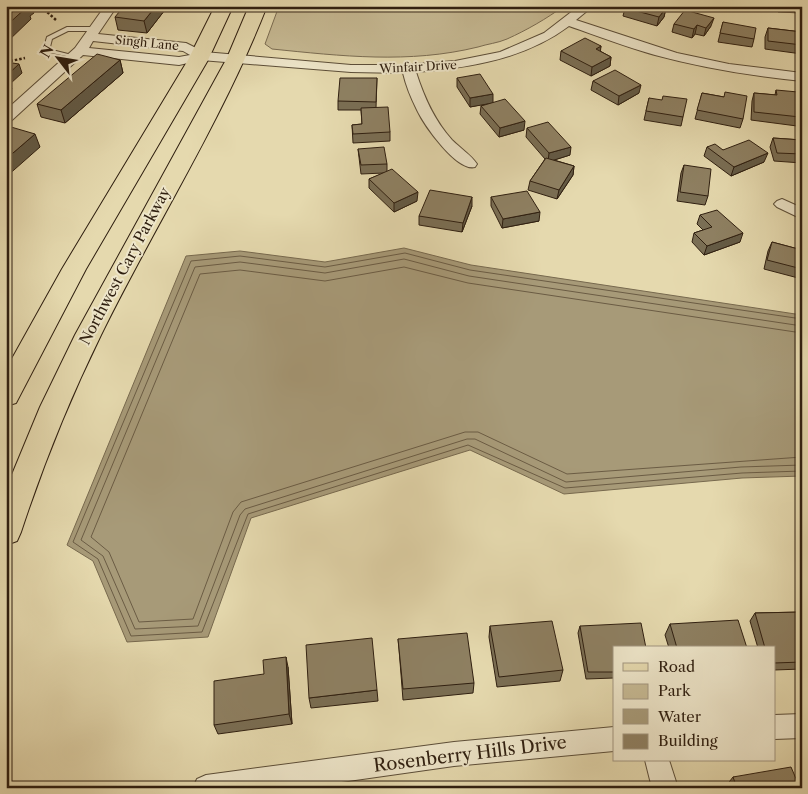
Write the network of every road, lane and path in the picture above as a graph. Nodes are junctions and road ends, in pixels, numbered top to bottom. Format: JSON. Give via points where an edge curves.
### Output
{"nodes":[{"id":1,"x":26,"y":6,"type":"edge"},
{"id":2,"x":111,"y":6,"type":"edge"},
{"id":3,"x":224,"y":6,"type":"edge"},
{"id":4,"x":258,"y":6,"type":"edge"},
{"id":5,"x":587,"y":6,"type":"edge"},
{"id":6,"x":56,"y":21,"type":"dead end"},
{"id":7,"x":570,"y":22,"type":"junction"},
{"id":8,"x":92,"y":33,"type":"junction"},
{"id":9,"x":77,"y":54,"type":"junction"},
{"id":10,"x":201,"y":56,"type":"junction"},
{"id":11,"x":25,"y":58,"type":"dead end"},
{"id":12,"x":235,"y":58,"type":"junction"},
{"id":13,"x":6,"y":62,"type":"edge"},
{"id":14,"x":408,"y":69,"type":"junction"},
{"id":15,"x":802,"y":77,"type":"edge"},
{"id":16,"x":6,"y":118,"type":"edge"},
{"id":17,"x":470,"y":164,"type":"dead end"},
{"id":18,"x":782,"y":204,"type":"dead end"},
{"id":19,"x":802,"y":214,"type":"edge"},
{"id":20,"x":6,"y":396,"type":"edge"},
{"id":21,"x":6,"y":532,"type":"edge"},
{"id":22,"x":802,"y":726,"type":"edge"},
{"id":23,"x":776,"y":727,"type":"edge"},
{"id":24,"x":613,"y":739,"type":"edge"},
{"id":25,"x":658,"y":762,"type":"edge"},
{"id":26,"x":206,"y":788,"type":"edge"},
{"id":27,"x":665,"y":788,"type":"edge"}],
"edges":[{"from":1,"to":6,"type":"path","via":[[50,13]]},
{"from":2,"to":8,"type":"street"},
{"from":3,"to":10,"type":"main road"},
{"from":4,"to":12,"type":"main road","name":"Northwest Cary Parkway"},
{"from":5,"to":7,"type":"street","name":"Winfair Drive"},
{"from":7,"to":14,"type":"street","name":"Winfair Drive","via":[[544,38],[493,57],[462,64]]},
{"from":7,"to":15,"type":"street","via":[[684,58],[753,72]]},
{"from":8,"to":9,"type":"street"},
{"from":8,"to":9,"type":"lane","via":[[67,29],[49,38],[46,47],[49,52]]},
{"from":8,"to":10,"type":"street","name":"Singh Lane","via":[[186,47]]},
{"from":9,"to":10,"type":"street","name":"Singh Lane","via":[[179,61]]},
{"from":9,"to":16,"type":"street"},
{"from":10,"to":12,"type":"street"},
{"from":10,"to":20,"type":"main road","via":[[80,259]]},
{"from":11,"to":13,"type":"path"},
{"from":12,"to":14,"type":"street","name":"Winfair Drive","via":[[349,68]]},
{"from":12,"to":21,"type":"main road","name":"Northwest Cary Parkway","via":[[88,335],[54,407]]},
{"from":14,"to":17,"type":"street","via":[[419,104],[434,129]]},
{"from":18,"to":19,"type":"street"},
{"from":22,"to":23,"type":"street"},
{"from":24,"to":26,"type":"street","name":"Rosenberry Hills Drive","via":[[454,754]]},
{"from":25,"to":27,"type":"street"}]}
